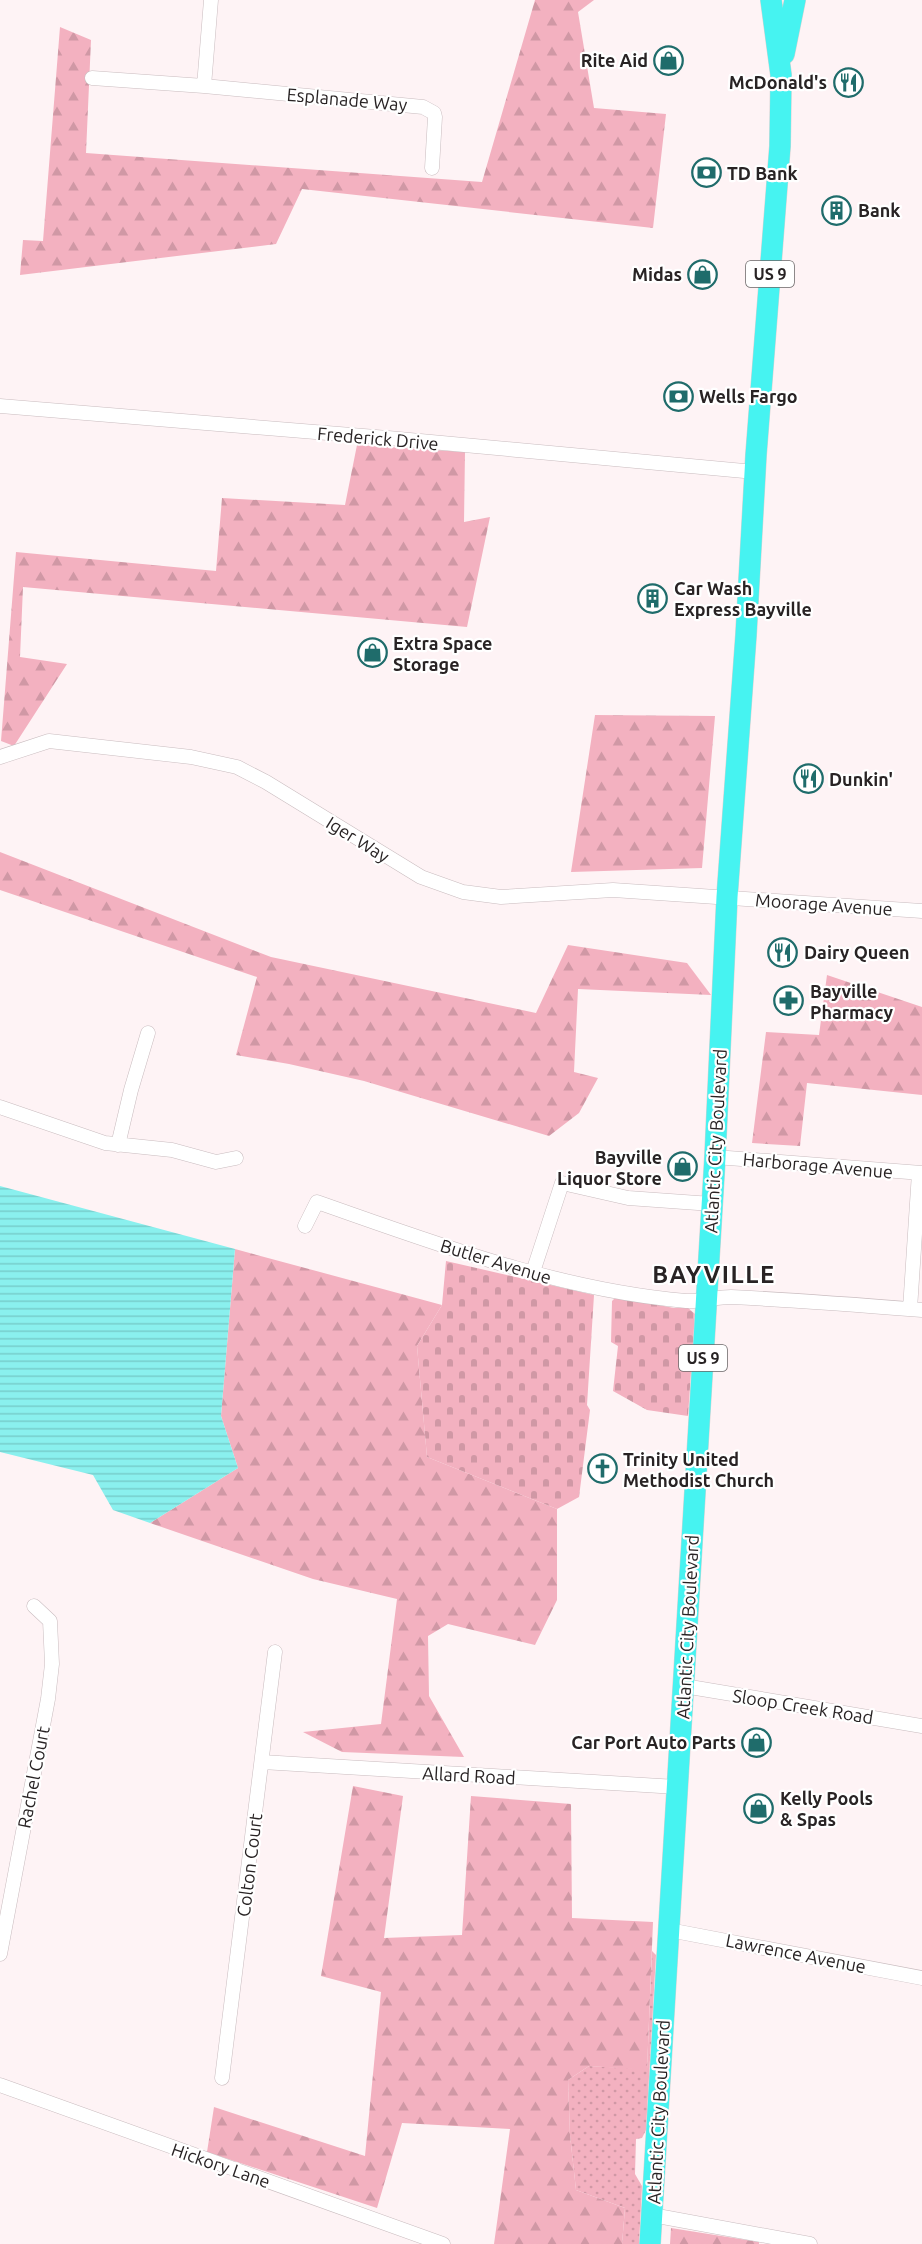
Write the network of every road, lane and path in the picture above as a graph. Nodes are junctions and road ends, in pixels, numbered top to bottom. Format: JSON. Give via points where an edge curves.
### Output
{"nodes":[{"id":1,"x":211,"y":0,"type":"edge"},
{"id":2,"x":771,"y":0,"type":"edge"},
{"id":3,"x":795,"y":0,"type":"edge"},
{"id":4,"x":781,"y":75,"type":"junction"},
{"id":5,"x":92,"y":78,"type":"dead end"},
{"id":6,"x":204,"y":86,"type":"junction"},
{"id":7,"x":432,"y":168,"type":"dead end"},
{"id":8,"x":0,"y":406,"type":"edge"},
{"id":9,"x":755,"y":472,"type":"junction"},
{"id":10,"x":0,"y":757,"type":"edge"},
{"id":11,"x":727,"y":897,"type":"junction"},
{"id":12,"x":922,"y":910,"type":"edge"},
{"id":13,"x":148,"y":1033,"type":"dead end"},
{"id":14,"x":0,"y":1107,"type":"edge"},
{"id":15,"x":118,"y":1145,"type":"junction"},
{"id":16,"x":715,"y":1157,"type":"junction"},
{"id":17,"x":236,"y":1158,"type":"dead end"},
{"id":18,"x":921,"y":1173,"type":"edge"},
{"id":19,"x":712,"y":1204,"type":"junction"},
{"id":20,"x":305,"y":1226,"type":"dead end"},
{"id":21,"x":533,"y":1272,"type":"junction"},
{"id":22,"x":706,"y":1299,"type":"junction"},
{"id":23,"x":916,"y":1310,"type":"edge"},
{"id":24,"x":34,"y":1606,"type":"dead end"},
{"id":25,"x":275,"y":1652,"type":"dead end"},
{"id":26,"x":684,"y":1686,"type":"junction"},
{"id":27,"x":922,"y":1726,"type":"edge"},
{"id":28,"x":262,"y":1762,"type":"junction"},
{"id":29,"x":677,"y":1787,"type":"junction"},
{"id":30,"x":669,"y":1929,"type":"junction"},
{"id":31,"x":0,"y":1954,"type":"edge"},
{"id":32,"x":922,"y":1978,"type":"edge"},
{"id":33,"x":222,"y":2078,"type":"dead end"},
{"id":34,"x":0,"y":2085,"type":"edge"},
{"id":35,"x":652,"y":2215,"type":"junction"},
{"id":36,"x":443,"y":2244,"type":"edge"},
{"id":37,"x":650,"y":2244,"type":"edge"},
{"id":38,"x":810,"y":2244,"type":"edge"}],
"edges":[{"from":1,"to":6,"type":"street"},
{"from":2,"to":4,"type":"highway","number":"US 9"},
{"from":3,"to":4,"type":"highway"},
{"from":4,"to":9,"type":"highway","name":"Atlantic City Boulevard","number":"US 9","via":[[780,146]]},
{"from":5,"to":6,"type":"street","name":"Esplanade Way"},
{"from":6,"to":7,"type":"street","name":"Esplanade Way","via":[[423,107],[435,117]]},
{"from":8,"to":9,"type":"street","name":"Frederick Drive"},
{"from":9,"to":11,"type":"highway","name":"Atlantic City Boulevard","number":"US 9"},
{"from":10,"to":11,"type":"street","name":"Iger Way","via":[[49,741],[191,757],[237,767],[421,877],[463,892],[501,897],[613,890]]},
{"from":11,"to":12,"type":"street","name":"Moorage Avenue"},
{"from":11,"to":16,"type":"highway","name":"Atlantic City Boulevard","number":"US 9"},
{"from":13,"to":15,"type":"street"},
{"from":14,"to":15,"type":"street"},
{"from":15,"to":17,"type":"street","via":[[172,1150],[216,1162]]},
{"from":16,"to":18,"type":"street","name":"Harborage Avenue"},
{"from":16,"to":19,"type":"highway","name":"Atlantic City Boulevard","number":"US 9"},
{"from":18,"to":23,"type":"street"},
{"from":19,"to":21,"type":"street","via":[[628,1198],[562,1183]]},
{"from":19,"to":22,"type":"highway","name":"Atlantic City Boulevard","number":"US 9"},
{"from":20,"to":21,"type":"street","name":"Butler Avenue","via":[[317,1202]]},
{"from":21,"to":22,"type":"street","name":"Butler Avenue","via":[[606,1289],[688,1301]]},
{"from":22,"to":23,"type":"street","name":"Butler Avenue","via":[[728,1297]]},
{"from":22,"to":26,"type":"highway","name":"Atlantic City Boulevard","number":"US 9"},
{"from":24,"to":31,"type":"street","name":"Rachel Court","via":[[50,1621],[52,1664]]},
{"from":25,"to":28,"type":"street","name":"Colton Court"},
{"from":26,"to":27,"type":"street","name":"Sloop Creek Road"},
{"from":26,"to":29,"type":"highway","name":"Atlantic City Boulevard","number":"US 9"},
{"from":28,"to":29,"type":"street","name":"Allard Road"},
{"from":28,"to":33,"type":"street","name":"Colton Court"},
{"from":29,"to":30,"type":"highway","name":"Atlantic City Boulevard","number":"US 9"},
{"from":30,"to":32,"type":"street","name":"Lawrence Avenue"},
{"from":30,"to":35,"type":"highway","name":"Atlantic City Boulevard","number":"US 9"},
{"from":34,"to":36,"type":"street","name":"Hickory Lane"},
{"from":35,"to":37,"type":"highway","name":"Atlantic City Boulevard","number":"US 9"},
{"from":35,"to":38,"type":"street"}]}
